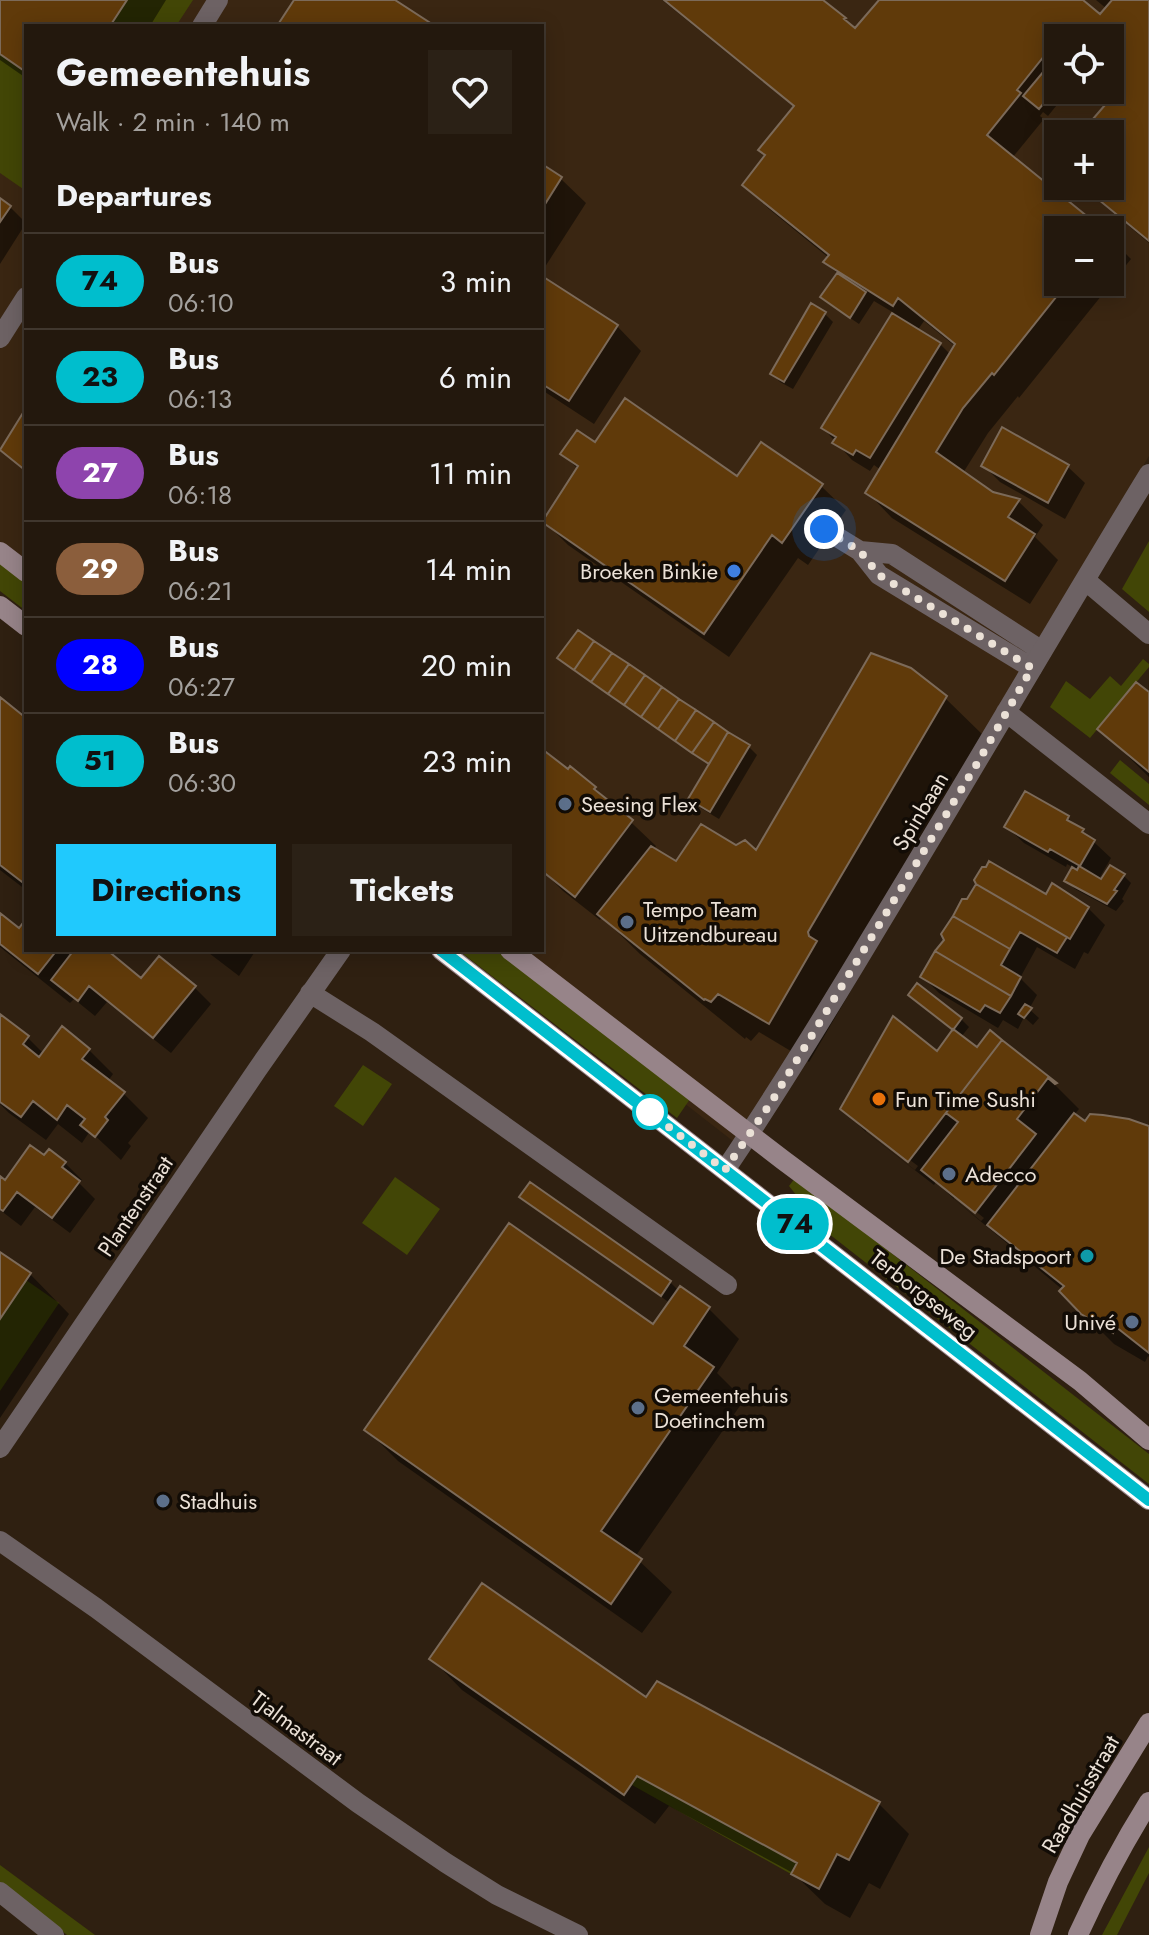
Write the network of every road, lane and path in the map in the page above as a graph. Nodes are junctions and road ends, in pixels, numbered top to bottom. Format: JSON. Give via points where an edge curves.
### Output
{"nodes":[{"id":1,"x":218,"y":0,"type":"edge"},
{"id":2,"x":203,"y":24,"type":"edge"},
{"id":3,"x":24,"y":300,"type":"edge"},
{"id":4,"x":0,"y":338,"type":"edge"},
{"id":5,"x":1149,"y":474,"type":"edge"},
{"id":6,"x":824,"y":529,"type":"dead end"},
{"id":7,"x":0,"y":552,"type":"edge"},
{"id":8,"x":24,"y":570,"type":"edge"},
{"id":9,"x":1085,"y":580,"type":"junction"},
{"id":10,"x":0,"y":606,"type":"edge"},
{"id":11,"x":24,"y":624,"type":"edge"},
{"id":12,"x":1149,"y":634,"type":"edge"},
{"id":13,"x":1037,"y":659,"type":"junction"},
{"id":14,"x":1006,"y":712,"type":"junction"},
{"id":15,"x":1149,"y":824,"type":"edge"},
{"id":16,"x":340,"y":952,"type":"edge"},
{"id":17,"x":444,"y":952,"type":"edge"},
{"id":18,"x":513,"y":952,"type":"edge"},
{"id":19,"x":310,"y":993,"type":"junction"},
{"id":20,"x":749,"y":1134,"type":"junction"},
{"id":21,"x":725,"y":1170,"type":"junction"},
{"id":22,"x":727,"y":1285,"type":"dead end"},
{"id":23,"x":1149,"y":1440,"type":"edge"},
{"id":24,"x":0,"y":1448,"type":"edge"},
{"id":25,"x":1149,"y":1500,"type":"edge"},
{"id":26,"x":0,"y":1541,"type":"edge"},
{"id":27,"x":1149,"y":1723,"type":"edge"},
{"id":28,"x":1149,"y":1802,"type":"edge"},
{"id":29,"x":0,"y":1892,"type":"edge"},
{"id":30,"x":54,"y":1935,"type":"edge"},
{"id":31,"x":578,"y":1935,"type":"edge"},
{"id":32,"x":1040,"y":1935,"type":"edge"},
{"id":33,"x":1078,"y":1935,"type":"edge"}],
"edges":[{"from":1,"to":2,"type":"street"},
{"from":3,"to":4,"type":"street"},
{"from":5,"to":9,"type":"street","name":"Spinbaan"},
{"from":6,"to":13,"type":"street","via":[[860,551],[892,554]]},
{"from":7,"to":8,"type":"main road"},
{"from":9,"to":12,"type":"street"},
{"from":9,"to":13,"type":"street","name":"Spinbaan"},
{"from":10,"to":11,"type":"main road"},
{"from":13,"to":14,"type":"street","name":"Spinbaan"},
{"from":14,"to":15,"type":"street"},
{"from":14,"to":20,"type":"street","name":"Spinbaan"},
{"from":16,"to":19,"type":"street","name":"Plantenstraat"},
{"from":17,"to":21,"type":"main road","name":"Terborgseweg"},
{"from":18,"to":20,"type":"main road","name":"Terborgseweg"},
{"from":19,"to":22,"type":"street"},
{"from":19,"to":24,"type":"street","name":"Plantenstraat"},
{"from":20,"to":21,"type":"street","name":"Spinbaan"},
{"from":20,"to":23,"type":"main road","name":"Terborgseweg","via":[[1080,1381]]},
{"from":21,"to":25,"type":"main road","name":"Terborgseweg"},
{"from":26,"to":31,"type":"street","name":"Tjalmastraat","via":[[446,1863]]},
{"from":27,"to":32,"type":"main road","name":"Raadhuisstraat","via":[[1080,1835]]},
{"from":28,"to":33,"type":"main road"},
{"from":29,"to":30,"type":"street"}]}
